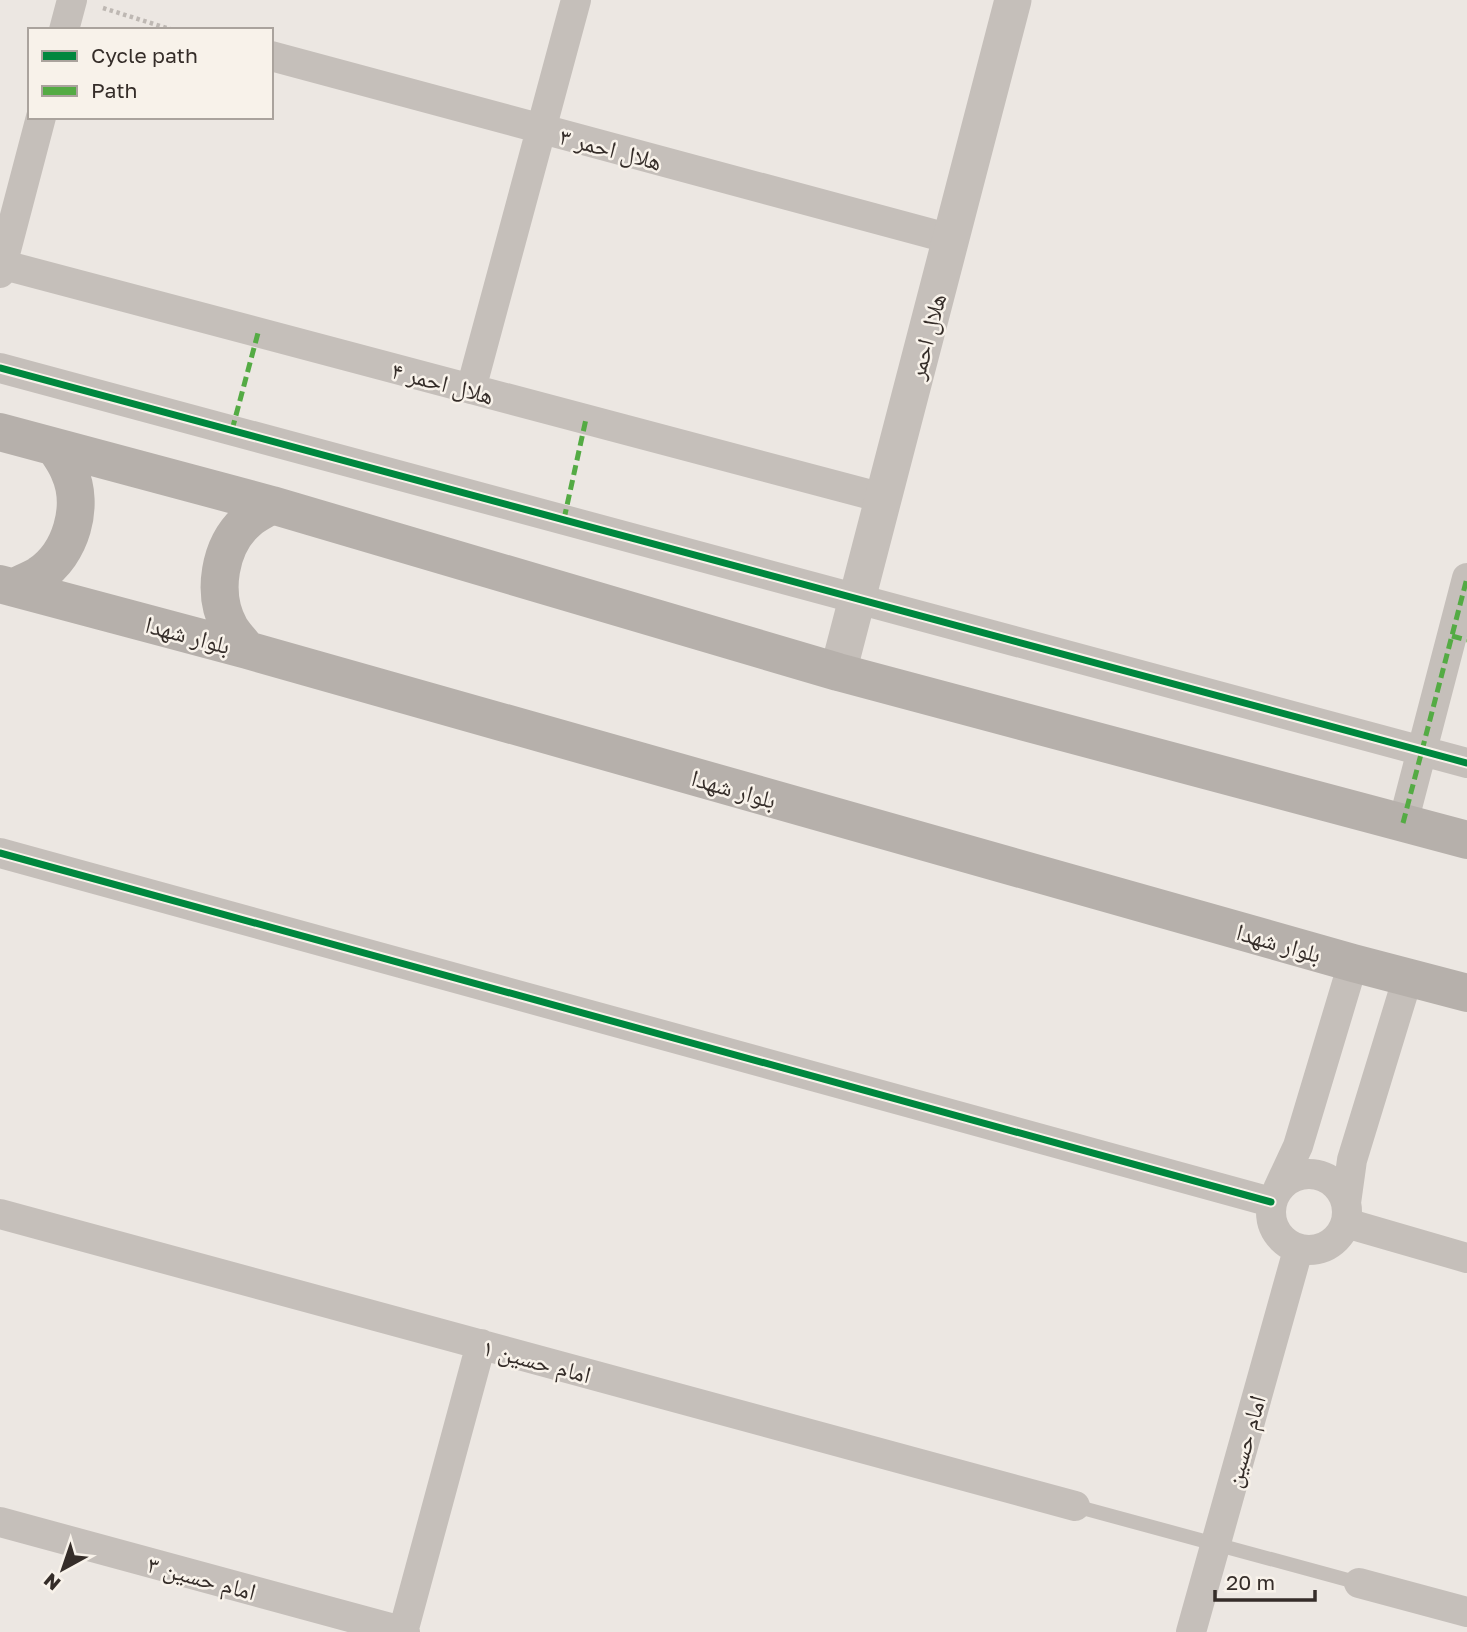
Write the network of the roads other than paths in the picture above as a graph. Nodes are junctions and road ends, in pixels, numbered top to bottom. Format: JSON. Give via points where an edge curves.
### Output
{"nodes":[{"id":1,"x":72,"y":0,"type":"edge"},
{"id":2,"x":576,"y":0,"type":"edge"},
{"id":3,"x":1013,"y":0,"type":"edge"},
{"id":4,"x":65,"y":28,"type":"edge"},
{"id":5,"x":273,"y":58,"type":"edge"},
{"id":6,"x":40,"y":119,"type":"edge"},
{"id":7,"x":542,"y":129,"type":"junction"},
{"id":8,"x":951,"y":239,"type":"junction"},
{"id":9,"x":1,"y":267,"type":"edge"},
{"id":10,"x":0,"y":368,"type":"edge"},
{"id":11,"x":471,"y":389,"type":"junction"},
{"id":12,"x":0,"y":432,"type":"edge"},
{"id":13,"x":55,"y":447,"type":"junction"},
{"id":14,"x":883,"y":498,"type":"junction"},
{"id":15,"x":271,"y":505,"type":"junction"},
{"id":16,"x":1467,"y":578,"type":"edge"},
{"id":17,"x":7,"y":586,"type":"edge"},
{"id":18,"x":858,"y":597,"type":"junction"},
{"id":19,"x":1459,"y":638,"type":"edge"},
{"id":20,"x":247,"y":650,"type":"junction"},
{"id":21,"x":838,"y":672,"type":"junction"},
{"id":22,"x":1422,"y":751,"type":"junction"},
{"id":23,"x":1467,"y":763,"type":"edge"},
{"id":24,"x":1403,"y":822,"type":"junction"},
{"id":25,"x":1467,"y":840,"type":"edge"},
{"id":26,"x":0,"y":853,"type":"edge"},
{"id":27,"x":1353,"y":962,"type":"junction"},
{"id":28,"x":1408,"y":977,"type":"junction"},
{"id":29,"x":1467,"y":993,"type":"edge"},
{"id":30,"x":1274,"y":1196,"type":"junction"},
{"id":31,"x":1346,"y":1213,"type":"junction"},
{"id":32,"x":0,"y":1214,"type":"edge"},
{"id":33,"x":1298,"y":1250,"type":"junction"},
{"id":34,"x":1467,"y":1258,"type":"edge"},
{"id":35,"x":481,"y":1344,"type":"junction"},
{"id":36,"x":1074,"y":1506,"type":"joint"},
{"id":37,"x":0,"y":1522,"type":"edge"},
{"id":38,"x":1214,"y":1544,"type":"junction"},
{"id":39,"x":1359,"y":1583,"type":"joint"},
{"id":40,"x":1467,"y":1612,"type":"edge"},
{"id":41,"x":404,"y":1632,"type":"edge"},
{"id":42,"x":1191,"y":1632,"type":"edge"}],
"edges":[{"from":1,"to":4,"type":"street"},
{"from":2,"to":7,"type":"street"},
{"from":3,"to":8,"type":"street","name":"هلال احمر"},
{"from":5,"to":7,"type":"street","name":"هلال احمر ۳"},
{"from":6,"to":9,"type":"street"},
{"from":7,"to":8,"type":"street","name":"هلال احمر ۳"},
{"from":7,"to":11,"type":"street"},
{"from":8,"to":14,"type":"street","name":"هلال احمر"},
{"from":9,"to":11,"type":"street","name":"هلال احمر ۴"},
{"from":10,"to":18,"type":"street"},
{"from":11,"to":14,"type":"street","name":"هلال احمر ۴"},
{"from":12,"to":13,"type":"main road"},
{"from":13,"to":15,"type":"main road"},
{"from":13,"to":17,"type":"main road","via":[[70,472],[76,500],[73,528],[60,554],[40,575]]},
{"from":14,"to":18,"type":"street","name":"هلال احمر"},
{"from":15,"to":20,"type":"main road","via":[[247,521],[229,543],[220,571],[220,600],[230,627]]},
{"from":15,"to":21,"type":"main road"},
{"from":16,"to":19,"type":"street"},
{"from":17,"to":20,"type":"main road","name":"بلوار شهدا"},
{"from":18,"to":21,"type":"street","name":"هلال احمر"},
{"from":18,"to":22,"type":"street"},
{"from":19,"to":22,"type":"street"},
{"from":20,"to":27,"type":"main road","name":"بلوار شهدا"},
{"from":21,"to":24,"type":"main road"},
{"from":22,"to":23,"type":"street"},
{"from":22,"to":24,"type":"street"},
{"from":24,"to":25,"type":"main road"},
{"from":26,"to":30,"type":"street"},
{"from":27,"to":28,"type":"main road","name":"بلوار شهدا"},
{"from":27,"to":30,"type":"street","via":[[1298,1146]]},
{"from":28,"to":29,"type":"main road","name":"بلوار شهدا"},
{"from":28,"to":31,"type":"street","via":[[1352,1160]]},
{"from":30,"to":31,"type":"street","via":[[1291,1178],[1308,1173],[1325,1177],[1338,1188]]},
{"from":30,"to":33,"type":"street","via":[[1271,1223],[1281,1240]]},
{"from":31,"to":33,"type":"street","via":[[1336,1241],[1319,1251]]},
{"from":31,"to":34,"type":"street"},
{"from":32,"to":35,"type":"street","name":"امام حسین ۱"},
{"from":33,"to":38,"type":"street","name":"امام حسین"},
{"from":35,"to":36,"type":"street","name":"امام حسین ۱"},
{"from":35,"to":41,"type":"street"},
{"from":36,"to":38,"type":"lane"},
{"from":37,"to":41,"type":"street","name":"امام حسین ۳"},
{"from":38,"to":39,"type":"lane"},
{"from":38,"to":42,"type":"street","name":"امام حسین"},
{"from":39,"to":40,"type":"street"}]}
